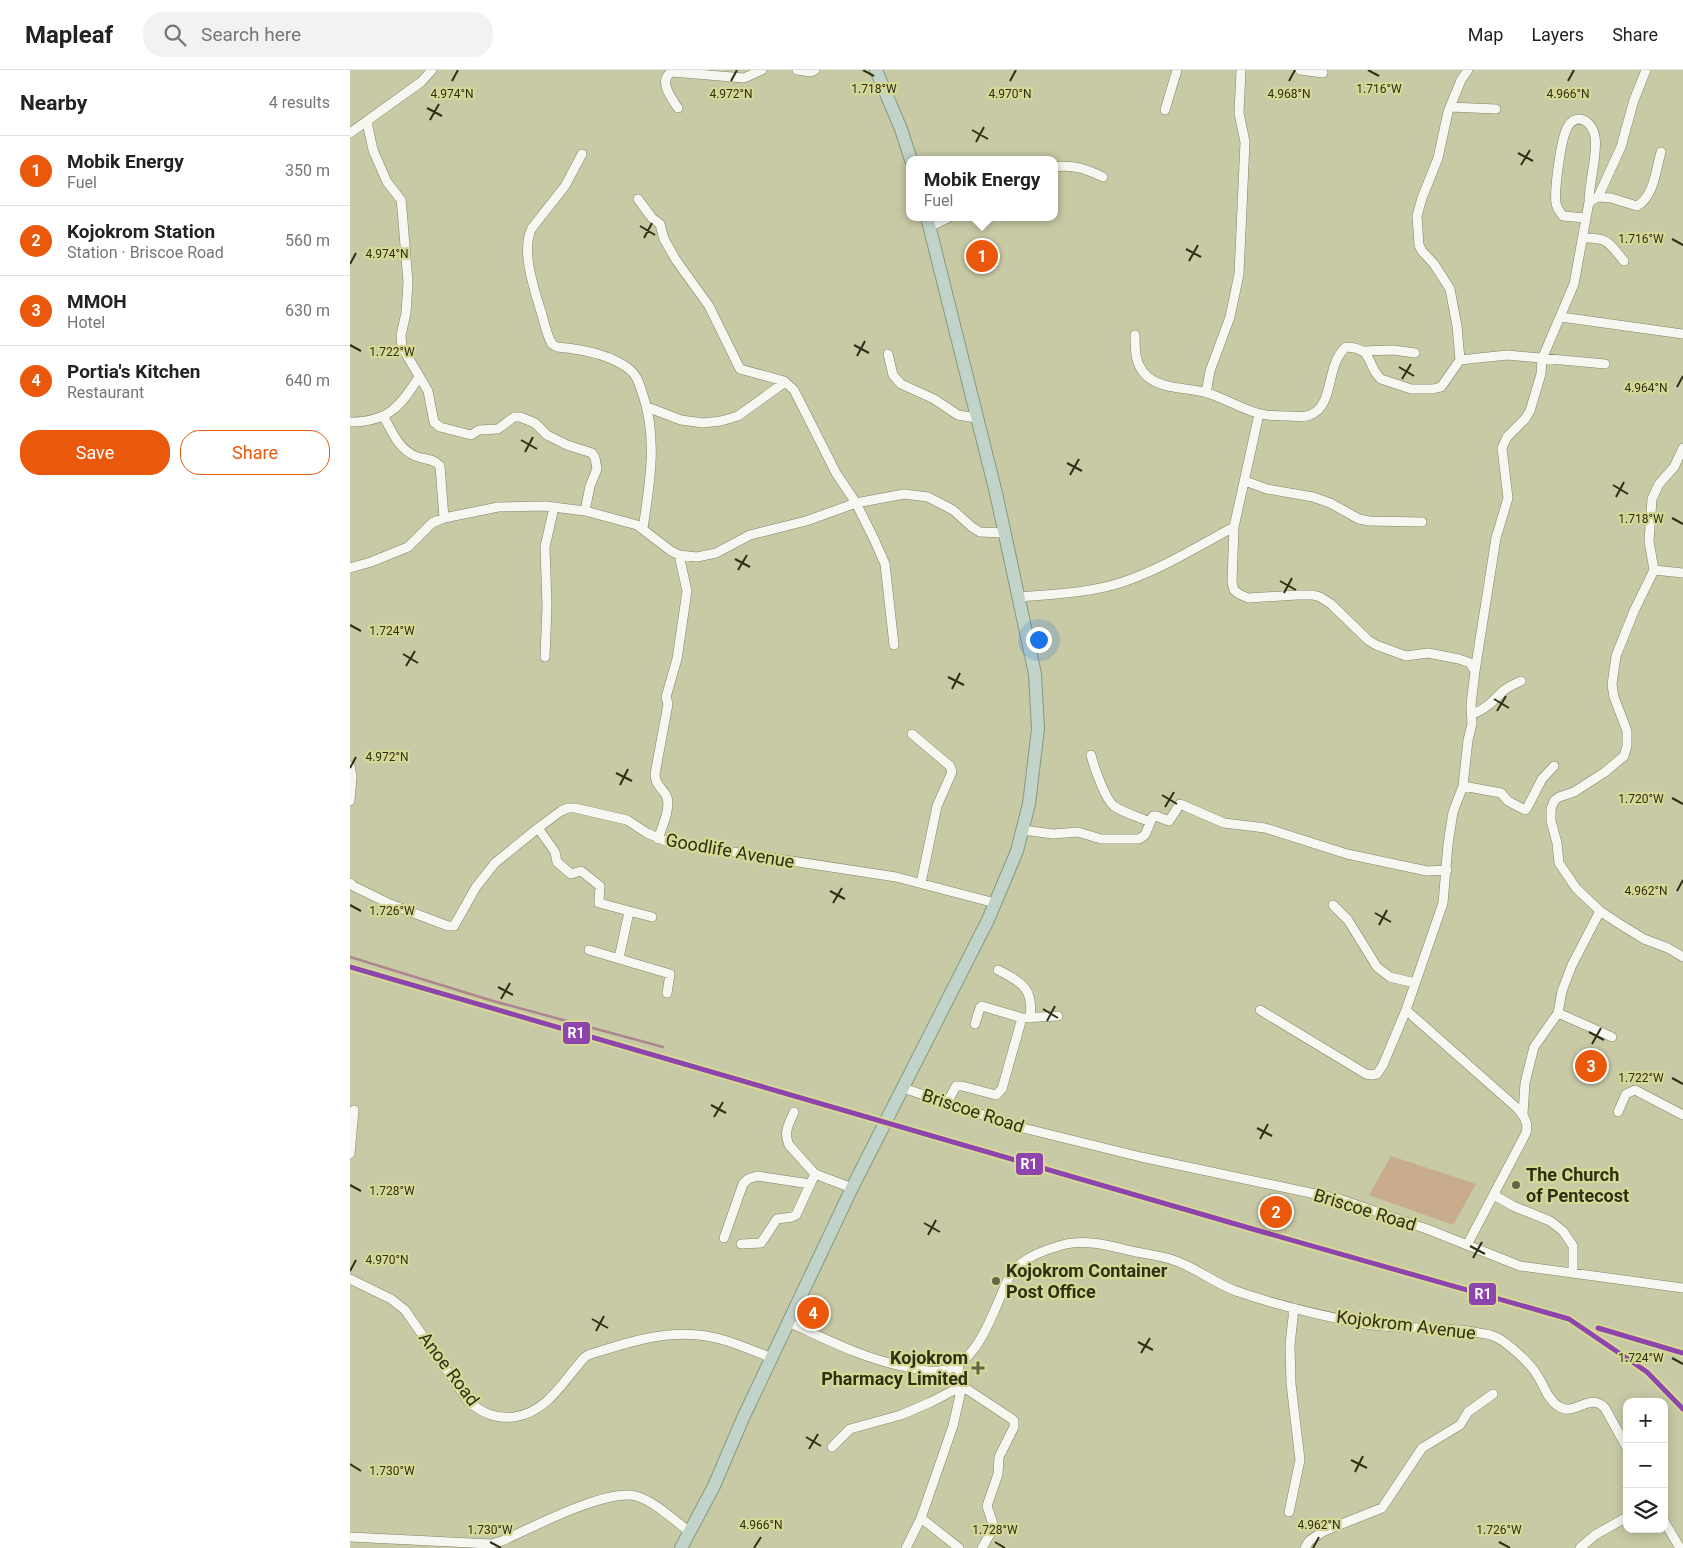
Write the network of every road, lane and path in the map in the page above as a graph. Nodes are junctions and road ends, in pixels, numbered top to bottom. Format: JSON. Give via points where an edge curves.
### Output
{"nodes":[{"id":1,"x":432,"y":70,"type":"edge"},
{"id":2,"x":762,"y":70,"type":"edge"},
{"id":3,"x":797,"y":70,"type":"edge"},
{"id":4,"x":815,"y":70,"type":"edge"},
{"id":5,"x":876,"y":70,"type":"edge"},
{"id":6,"x":1177,"y":70,"type":"edge"},
{"id":7,"x":1241,"y":70,"type":"edge"},
{"id":8,"x":1300,"y":70,"type":"edge"},
{"id":9,"x":1468,"y":70,"type":"edge"},
{"id":10,"x":1642,"y":72,"type":"edge"},
{"id":11,"x":1323,"y":73,"type":"dead end"},
{"id":12,"x":1450,"y":107,"type":"junction"},
{"id":13,"x":678,"y":108,"type":"dead end"},
{"id":14,"x":1496,"y":109,"type":"dead end"},
{"id":15,"x":1165,"y":110,"type":"dead end"},
{"id":16,"x":367,"y":122,"type":"junction"},
{"id":17,"x":350,"y":133,"type":"edge"},
{"id":18,"x":1661,"y":152,"type":"dead end"},
{"id":19,"x":582,"y":154,"type":"dead end"},
{"id":20,"x":910,"y":156,"type":"edge"},
{"id":21,"x":1058,"y":166,"type":"edge"},
{"id":22,"x":1102,"y":177,"type":"dead end"},
{"id":23,"x":1598,"y":197,"type":"junction"},
{"id":24,"x":638,"y":198,"type":"dead end"},
{"id":25,"x":1589,"y":202,"type":"junction"},
{"id":26,"x":1586,"y":218,"type":"junction"},
{"id":27,"x":928,"y":222,"type":"edge"},
{"id":28,"x":1583,"y":238,"type":"junction"},
{"id":29,"x":1624,"y":261,"type":"dead end"},
{"id":30,"x":1561,"y":318,"type":"junction"},
{"id":31,"x":1683,"y":334,"type":"edge"},
{"id":32,"x":1135,"y":335,"type":"dead end"},
{"id":33,"x":1362,"y":350,"type":"junction"},
{"id":34,"x":1415,"y":353,"type":"dead end"},
{"id":35,"x":888,"y":354,"type":"dead end"},
{"id":36,"x":1542,"y":359,"type":"junction"},
{"id":37,"x":1460,"y":360,"type":"junction"},
{"id":38,"x":1604,"y":364,"type":"dead end"},
{"id":39,"x":419,"y":377,"type":"junction"},
{"id":40,"x":785,"y":382,"type":"junction"},
{"id":41,"x":1206,"y":393,"type":"junction"},
{"id":42,"x":646,"y":407,"type":"junction"},
{"id":43,"x":1259,"y":414,"type":"junction"},
{"id":44,"x":384,"y":417,"type":"junction"},
{"id":45,"x":976,"y":418,"type":"junction"},
{"id":46,"x":350,"y":422,"type":"edge"},
{"id":47,"x":1683,"y":448,"type":"edge"},
{"id":48,"x":1679,"y":467,"type":"edge"},
{"id":49,"x":1245,"y":481,"type":"junction"},
{"id":50,"x":856,"y":503,"type":"junction"},
{"id":51,"x":554,"y":507,"type":"junction"},
{"id":52,"x":585,"y":511,"type":"junction"},
{"id":53,"x":444,"y":518,"type":"junction"},
{"id":54,"x":1422,"y":522,"type":"dead end"},
{"id":55,"x":1234,"y":527,"type":"junction"},
{"id":56,"x":643,"y":528,"type":"junction"},
{"id":57,"x":1005,"y":533,"type":"junction"},
{"id":58,"x":679,"y":555,"type":"junction"},
{"id":59,"x":350,"y":568,"type":"edge"},
{"id":60,"x":1654,"y":570,"type":"junction"},
{"id":61,"x":1683,"y":573,"type":"edge"},
{"id":62,"x":1020,"y":597,"type":"junction"},
{"id":63,"x":894,"y":645,"type":"dead end"},
{"id":64,"x":545,"y":657,"type":"dead end"},
{"id":65,"x":1475,"y":671,"type":"junction"},
{"id":66,"x":1521,"y":681,"type":"dead end"},
{"id":67,"x":1472,"y":714,"type":"junction"},
{"id":68,"x":912,"y":734,"type":"dead end"},
{"id":69,"x":1091,"y":755,"type":"dead end"},
{"id":70,"x":350,"y":766,"type":"edge"},
{"id":71,"x":1554,"y":766,"type":"dead end"},
{"id":72,"x":1463,"y":786,"type":"junction"},
{"id":73,"x":350,"y":801,"type":"edge"},
{"id":74,"x":1150,"y":822,"type":"junction"},
{"id":75,"x":538,"y":828,"type":"junction"},
{"id":76,"x":1023,"y":830,"type":"junction"},
{"id":77,"x":658,"y":839,"type":"junction"},
{"id":78,"x":1447,"y":870,"type":"junction"},
{"id":79,"x":350,"y":883,"type":"edge"},
{"id":80,"x":921,"y":883,"type":"junction"},
{"id":81,"x":995,"y":903,"type":"junction"},
{"id":82,"x":1333,"y":905,"type":"dead end"},
{"id":83,"x":1600,"y":911,"type":"junction"},
{"id":84,"x":628,"y":912,"type":"junction"},
{"id":85,"x":652,"y":918,"type":"dead end"},
{"id":86,"x":589,"y":950,"type":"dead end"},
{"id":87,"x":1683,"y":957,"type":"edge"},
{"id":88,"x":619,"y":958,"type":"junction"},
{"id":89,"x":998,"y":970,"type":"dead end"},
{"id":90,"x":1415,"y":984,"type":"junction"},
{"id":91,"x":667,"y":993,"type":"dead end"},
{"id":92,"x":1260,"y":1010,"type":"dead end"},
{"id":93,"x":1406,"y":1010,"type":"junction"},
{"id":94,"x":1558,"y":1013,"type":"junction"},
{"id":95,"x":1058,"y":1016,"type":"dead end"},
{"id":96,"x":1026,"y":1018,"type":"junction"},
{"id":97,"x":975,"y":1024,"type":"dead end"},
{"id":98,"x":1612,"y":1037,"type":"dead end"},
{"id":99,"x":903,"y":1088,"type":"junction"},
{"id":100,"x":947,"y":1102,"type":"junction"},
{"id":101,"x":354,"y":1110,"type":"dead end"},
{"id":102,"x":794,"y":1112,"type":"dead end"},
{"id":103,"x":1618,"y":1112,"type":"dead end"},
{"id":104,"x":1523,"y":1114,"type":"junction"},
{"id":105,"x":1683,"y":1115,"type":"edge"},
{"id":106,"x":350,"y":1154,"type":"edge"},
{"id":107,"x":814,"y":1174,"type":"junction"},
{"id":108,"x":810,"y":1184,"type":"junction"},
{"id":109,"x":852,"y":1188,"type":"junction"},
{"id":110,"x":1494,"y":1194,"type":"junction"},
{"id":111,"x":724,"y":1238,"type":"dead end"},
{"id":112,"x":740,"y":1244,"type":"dead end"},
{"id":113,"x":1467,"y":1245,"type":"junction"},
{"id":114,"x":1573,"y":1272,"type":"junction"},
{"id":115,"x":350,"y":1279,"type":"edge"},
{"id":116,"x":1683,"y":1288,"type":"edge"},
{"id":117,"x":1294,"y":1308,"type":"junction"},
{"id":118,"x":788,"y":1322,"type":"junction"},
{"id":119,"x":772,"y":1358,"type":"junction"},
{"id":120,"x":958,"y":1364,"type":"junction"},
{"id":121,"x":962,"y":1386,"type":"junction"},
{"id":122,"x":1493,"y":1394,"type":"dead end"},
{"id":123,"x":1624,"y":1443,"type":"edge"},
{"id":124,"x":832,"y":1447,"type":"dead end"},
{"id":125,"x":1289,"y":1512,"type":"dead end"},
{"id":126,"x":921,"y":1518,"type":"junction"},
{"id":127,"x":1623,"y":1519,"type":"edge"},
{"id":128,"x":1668,"y":1528,"type":"edge"},
{"id":129,"x":690,"y":1532,"type":"junction"},
{"id":130,"x":350,"y":1537,"type":"edge"},
{"id":131,"x":681,"y":1548,"type":"edge"},
{"id":132,"x":906,"y":1548,"type":"edge"},
{"id":133,"x":959,"y":1548,"type":"edge"},
{"id":134,"x":982,"y":1548,"type":"edge"},
{"id":135,"x":1305,"y":1548,"type":"edge"},
{"id":136,"x":1580,"y":1548,"type":"edge"},
{"id":137,"x":1680,"y":1548,"type":"edge"}],
"edges":[{"from":1,"to":16,"type":"street"},
{"from":2,"to":13,"type":"street","via":[[744,78],[672,72],[666,78],[666,90]]},
{"from":3,"to":4,"type":"street"},
{"from":5,"to":20,"type":"highway"},
{"from":6,"to":15,"type":"street"},
{"from":7,"to":41,"type":"street","via":[[1238,113],[1245,142],[1239,274],[1230,317],[1210,371]]},
{"from":8,"to":11,"type":"street"},
{"from":9,"to":12,"type":"street"},
{"from":10,"to":23,"type":"street","via":[[1621,147]]},
{"from":12,"to":14,"type":"street"},
{"from":12,"to":37,"type":"street","via":[[1438,158],[1417,216],[1419,245],[1450,289]]},
{"from":16,"to":17,"type":"street"},
{"from":16,"to":39,"type":"street","via":[[373,150],[386,182],[401,200],[408,282],[402,347]]},
{"from":18,"to":23,"type":"street","via":[[1648,195],[1642,203],[1637,206]]},
{"from":19,"to":42,"type":"street","via":[[566,186],[528,234],[531,278],[552,344],[589,351],[626,366],[637,377]]},
{"from":21,"to":22,"type":"street","via":[[1066,165]]},
{"from":23,"to":25,"type":"street"},
{"from":24,"to":40,"type":"street","via":[[660,224],[676,260],[709,306],[740,370]]},
{"from":25,"to":26,"type":"street"},
{"from":25,"to":26,"type":"street","via":[[1596,140],[1591,124],[1580,119],[1568,126],[1555,190],[1556,204],[1563,216]]},
{"from":26,"to":28,"type":"street"},
{"from":27,"to":45,"type":"highway"},
{"from":28,"to":29,"type":"street","via":[[1604,239]]},
{"from":28,"to":30,"type":"street","via":[[1574,284]]},
{"from":30,"to":31,"type":"street"},
{"from":30,"to":36,"type":"street"},
{"from":32,"to":41,"type":"street","via":[[1139,367],[1148,377],[1160,384]]},
{"from":33,"to":34,"type":"street"},
{"from":33,"to":37,"type":"street","via":[[1381,379],[1411,389],[1441,387]]},
{"from":33,"to":43,"type":"street","via":[[1346,347],[1339,353],[1320,409],[1301,416]]},
{"from":35,"to":45,"type":"street","via":[[893,375],[901,384],[934,399],[958,415]]},
{"from":36,"to":37,"type":"street","via":[[1507,355]]},
{"from":36,"to":38,"type":"street"},
{"from":36,"to":65,"type":"street","via":[[1530,411],[1507,437],[1502,448],[1508,498],[1496,538]]},
{"from":39,"to":44,"type":"street","via":[[403,401]]},
{"from":39,"to":52,"type":"street","via":[[428,392],[434,422],[440,427],[471,435],[479,430],[498,429],[514,417],[520,417],[535,423],[547,435],[592,453],[597,469]]},
{"from":40,"to":42,"type":"street","via":[[738,416],[721,421],[681,420]]},
{"from":40,"to":50,"type":"street","via":[[794,390],[836,473]]},
{"from":41,"to":43,"type":"street"},
{"from":42,"to":56,"type":"street","via":[[652,455]]},
{"from":43,"to":49,"type":"street"},
{"from":44,"to":46,"type":"street"},
{"from":44,"to":53,"type":"street","via":[[395,439],[404,448],[440,466]]},
{"from":45,"to":57,"type":"highway"},
{"from":47,"to":48,"type":"street"},
{"from":48,"to":60,"type":"street","via":[[1654,490],[1649,541]]},
{"from":49,"to":54,"type":"street","via":[[1267,489],[1313,497],[1359,519]]},
{"from":49,"to":55,"type":"street"},
{"from":50,"to":57,"type":"street","via":[[904,494],[919,495],[953,510],[980,532]]},
{"from":50,"to":58,"type":"street","via":[[806,521],[750,535],[716,553],[697,557]]},
{"from":50,"to":63,"type":"street","via":[[885,564]]},
{"from":51,"to":52,"type":"street"},
{"from":51,"to":53,"type":"street","via":[[498,507]]},
{"from":51,"to":64,"type":"street","via":[[544,547]]},
{"from":52,"to":56,"type":"street"},
{"from":53,"to":59,"type":"street","via":[[432,523],[408,546]]},
{"from":55,"to":62,"type":"street","via":[[1143,575],[1122,582],[1090,590]]},
{"from":55,"to":65,"type":"street","via":[[1232,586],[1238,594],[1244,597],[1320,597],[1376,645],[1406,656],[1428,653],[1459,659],[1470,663]]},
{"from":56,"to":58,"type":"street"},
{"from":57,"to":62,"type":"highway"},
{"from":58,"to":77,"type":"street","via":[[687,591],[655,774],[668,804]]},
{"from":60,"to":61,"type":"street"},
{"from":60,"to":83,"type":"street","via":[[1616,656],[1612,685],[1627,731],[1624,756],[1574,792],[1558,797],[1551,809],[1559,863],[1576,888]]},
{"from":62,"to":76,"type":"highway","via":[[1038,708],[1033,783]]},
{"from":65,"to":67,"type":"street"},
{"from":66,"to":67,"type":"street","via":[[1503,690],[1491,704]]},
{"from":67,"to":72,"type":"street"},
{"from":68,"to":80,"type":"street","via":[[950,766],[952,772],[937,806]]},
{"from":69,"to":74,"type":"street","via":[[1111,803]]},
{"from":70,"to":73,"type":"street"},
{"from":71,"to":72,"type":"street","via":[[1525,810],[1508,801],[1501,792]]},
{"from":72,"to":78,"type":"street","via":[[1453,812]]},
{"from":74,"to":76,"type":"street","via":[[1145,835],[1139,839],[1101,840],[1078,832],[1052,834]]},
{"from":74,"to":78,"type":"street","via":[[1154,816],[1170,820],[1181,804],[1224,823],[1265,828],[1348,854],[1427,871]]},
{"from":75,"to":77,"type":"street","name":"Goodlife Avenue","via":[[561,811],[575,808],[627,820]]},
{"from":75,"to":79,"type":"street","name":"Goodlife Avenue","via":[[495,863],[476,887],[454,926],[390,904]]},
{"from":75,"to":84,"type":"street","via":[[555,852],[559,864],[571,874],[582,871],[600,886],[599,903]]},
{"from":76,"to":81,"type":"highway"},
{"from":77,"to":80,"type":"street","name":"Goodlife Avenue"},
{"from":78,"to":90,"type":"street","via":[[1443,903]]},
{"from":80,"to":81,"type":"street","name":"Goodlife Avenue"},
{"from":81,"to":99,"type":"highway"},
{"from":82,"to":90,"type":"street","via":[[1348,920],[1377,967],[1390,977]]},
{"from":83,"to":87,"type":"street","via":[[1644,939]]},
{"from":83,"to":94,"type":"street","via":[[1572,965]]},
{"from":84,"to":85,"type":"street"},
{"from":84,"to":88,"type":"street"},
{"from":86,"to":88,"type":"street"},
{"from":88,"to":91,"type":"street","via":[[670,974]]},
{"from":89,"to":96,"type":"street","via":[[1022,983],[1029,994],[1031,1001]]},
{"from":90,"to":93,"type":"street"},
{"from":92,"to":93,"type":"street","via":[[1372,1075],[1384,1065]]},
{"from":93,"to":104,"type":"street"},
{"from":94,"to":98,"type":"street"},
{"from":94,"to":104,"type":"street","via":[[1534,1047],[1525,1083]]},
{"from":95,"to":96,"type":"street"},
{"from":96,"to":97,"type":"street","via":[[982,1006]]},
{"from":96,"to":100,"type":"street","via":[[1000,1092],[996,1095],[956,1086]]},
{"from":99,"to":100,"type":"street","name":"Briscoe Road"},
{"from":99,"to":109,"type":"highway"},
{"from":100,"to":113,"type":"street","name":"Briscoe Road","via":[[1004,1124],[1068,1140],[1339,1199]]},
{"from":101,"to":106,"type":"street"},
{"from":102,"to":107,"type":"street","via":[[786,1139]]},
{"from":103,"to":105,"type":"street","via":[[1626,1094],[1635,1090]]},
{"from":104,"to":110,"type":"street","via":[[1526,1133]]},
{"from":107,"to":108,"type":"street"},
{"from":107,"to":109,"type":"street"},
{"from":108,"to":111,"type":"street","via":[[757,1176],[748,1179]]},
{"from":108,"to":112,"type":"street","via":[[796,1215],[778,1219],[761,1243]]},
{"from":109,"to":118,"type":"highway"},
{"from":110,"to":113,"type":"street"},
{"from":110,"to":114,"type":"street","via":[[1513,1206],[1550,1221],[1563,1231],[1573,1246]]},
{"from":113,"to":114,"type":"street","name":"Briscoe Road","via":[[1520,1266]]},
{"from":114,"to":116,"type":"street","name":"Briscoe Road"},
{"from":115,"to":119,"type":"street","name":"Anoe Road","via":[[391,1299],[405,1310],[468,1401],[479,1411],[493,1416],[506,1418],[533,1412],[547,1402],[588,1355],[657,1336],[700,1335]]},
{"from":117,"to":120,"type":"street","name":"Kojokrom Avenue","via":[[1228,1288],[1173,1260],[1092,1243],[1067,1244],[1029,1258],[1018,1266],[1009,1277],[981,1337]]},
{"from":117,"to":123,"type":"street","name":"Kojokrom Avenue","via":[[1363,1324],[1457,1330],[1495,1337],[1537,1373],[1559,1407],[1569,1410],[1595,1401],[1601,1404]]},
{"from":117,"to":125,"type":"street","via":[[1290,1345],[1291,1391],[1300,1460]]},
{"from":118,"to":119,"type":"highway"},
{"from":118,"to":120,"type":"street","via":[[855,1353],[890,1364],[937,1371]]},
{"from":119,"to":129,"type":"highway"},
{"from":120,"to":121,"type":"street"},
{"from":121,"to":124,"type":"street","via":[[901,1415],[850,1430]]},
{"from":121,"to":126,"type":"street","via":[[953,1426]]},
{"from":121,"to":134,"type":"street","via":[[1015,1424],[999,1457],[999,1469],[987,1506],[994,1527]]},
{"from":122,"to":135,"type":"street","via":[[1468,1412],[1460,1425],[1422,1448],[1382,1508],[1324,1531],[1309,1541]]},
{"from":126,"to":132,"type":"street"},
{"from":126,"to":133,"type":"street"},
{"from":127,"to":136,"type":"street"},
{"from":128,"to":137,"type":"street"},
{"from":129,"to":130,"type":"street","via":[[645,1500],[632,1495],[592,1501],[491,1544]]},
{"from":129,"to":131,"type":"highway"}]}
